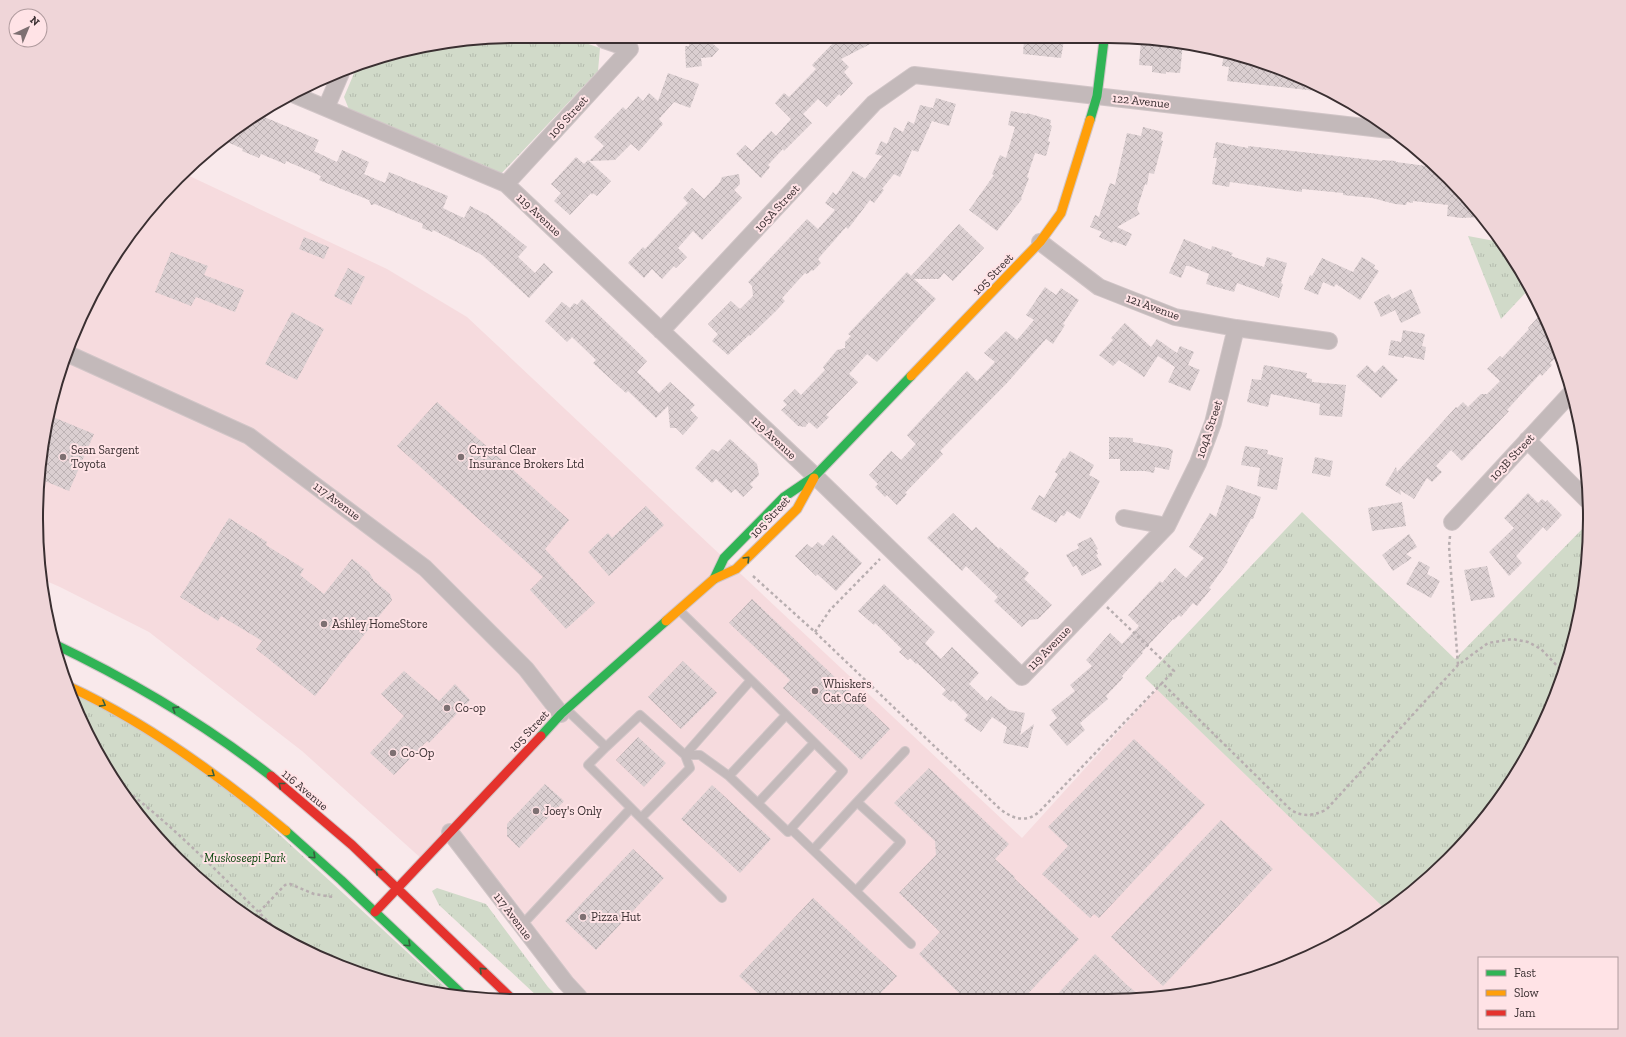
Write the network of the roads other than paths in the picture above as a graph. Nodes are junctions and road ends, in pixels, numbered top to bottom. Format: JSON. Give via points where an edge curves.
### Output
{"nodes":[{"id":1,"x":613,"y":43,"type":"edge"},
{"id":2,"x":1104,"y":43,"type":"edge"},
{"id":3,"x":339,"y":78,"type":"edge"},
{"id":4,"x":895,"y":88,"type":"joint"},
{"id":5,"x":1097,"y":96,"type":"junction"},
{"id":6,"x":299,"y":97,"type":"edge"},
{"id":7,"x":326,"y":108,"type":"junction"},
{"id":8,"x":1380,"y":129,"type":"edge"},
{"id":9,"x":506,"y":184,"type":"junction"},
{"id":10,"x":1040,"y":242,"type":"junction"},
{"id":11,"x":1236,"y":328,"type":"junction"},
{"id":12,"x":661,"y":331,"type":"junction"},
{"id":13,"x":1329,"y":341,"type":"dead end"},
{"id":14,"x":72,"y":356,"type":"edge"},
{"id":15,"x":1567,"y":397,"type":"edge"},
{"id":16,"x":1528,"y":440,"type":"junction"},
{"id":17,"x":815,"y":476,"type":"junction"},
{"id":18,"x":1582,"y":495,"type":"edge"},
{"id":19,"x":1124,"y":518,"type":"dead end"},
{"id":20,"x":1452,"y":522,"type":"road end"},
{"id":21,"x":1167,"y":526,"type":"junction"},
{"id":22,"x":714,"y":579,"type":"junction"},
{"id":23,"x":679,"y":610,"type":"junction"},
{"id":24,"x":61,"y":647,"type":"edge"},
{"id":25,"x":751,"y":680,"type":"junction"},
{"id":26,"x":75,"y":690,"type":"edge"},
{"id":27,"x":564,"y":711,"type":"junction"},
{"id":28,"x":786,"y":714,"type":"junction"},
{"id":29,"x":814,"y":742,"type":"junction"},
{"id":30,"x":606,"y":746,"type":"junction"},
{"id":31,"x":905,"y":752,"type":"dead end"},
{"id":32,"x":685,"y":755,"type":"junction"},
{"id":33,"x":729,"y":776,"type":"junction"},
{"id":34,"x":857,"y":802,"type":"junction"},
{"id":35,"x":758,"y":803,"type":"junction"},
{"id":36,"x":631,"y":808,"type":"junction"},
{"id":37,"x":641,"y":818,"type":"junction"},
{"id":38,"x":791,"y":829,"type":"junction"},
{"id":39,"x":450,"y":832,"type":"junction"},
{"id":40,"x":814,"y":850,"type":"junction"},
{"id":41,"x":397,"y":888,"type":"junction"},
{"id":42,"x":856,"y":891,"type":"junction"},
{"id":43,"x":722,"y":898,"type":"dead end"},
{"id":44,"x":374,"y":912,"type":"junction"},
{"id":45,"x":521,"y":926,"type":"junction"},
{"id":46,"x":912,"y":944,"type":"dead end"},
{"id":47,"x":458,"y":990,"type":"edge"},
{"id":48,"x":507,"y":994,"type":"edge"},
{"id":49,"x":576,"y":994,"type":"edge"}],
"edges":[{"from":1,"to":9,"type":"street","name":"106 Street","via":[[630,49]]},
{"from":2,"to":5,"type":"street","name":"105 Street"},
{"from":3,"to":7,"type":"street"},
{"from":4,"to":5,"type":"street","name":"122 Avenue","via":[[914,75]]},
{"from":4,"to":12,"type":"street","name":"105A Street","via":[[874,103]]},
{"from":5,"to":8,"type":"street","name":"122 Avenue"},
{"from":5,"to":10,"type":"street","name":"105 Street","via":[[1062,213]]},
{"from":6,"to":7,"type":"street","name":"119 Avenue"},
{"from":7,"to":9,"type":"street","name":"119 Avenue"},
{"from":9,"to":12,"type":"street","name":"119 Avenue"},
{"from":10,"to":11,"type":"street","name":"121 Avenue","via":[[1099,287],[1175,317]]},
{"from":10,"to":17,"type":"street","name":"105 Street"},
{"from":11,"to":13,"type":"street","name":"121 Avenue"},
{"from":11,"to":21,"type":"street","name":"104A Street","via":[[1213,424],[1198,463]]},
{"from":12,"to":17,"type":"street","name":"119 Avenue"},
{"from":14,"to":27,"type":"street","name":"117 Avenue","via":[[249,436],[425,568],[526,669]]},
{"from":15,"to":16,"type":"street","name":"103B Street"},
{"from":16,"to":18,"type":"street"},
{"from":16,"to":20,"type":"street","name":"103B Street"},
{"from":17,"to":21,"type":"street","name":"119 Avenue","via":[[1022,677]]},
{"from":17,"to":22,"type":"street","name":"105 Street","via":[[784,496],[724,558]]},
{"from":22,"to":17,"type":"street","name":"105 Street","one_way":true,"via":[[736,569],[797,509]]},
{"from":19,"to":21,"type":"street"},
{"from":22,"to":23,"type":"street","name":"105 Street"},
{"from":23,"to":25,"type":"lane"},
{"from":23,"to":27,"type":"street","name":"105 Street"},
{"from":41,"to":24,"type":"street","name":"116 Avenue","one_way":true,"via":[[287,790],[216,735],[127,680]]},
{"from":25,"to":28,"type":"lane"},
{"from":25,"to":32,"type":"lane"},
{"from":26,"to":44,"type":"street","one_way":true,"via":[[122,715],[218,778],[263,812]]},
{"from":27,"to":30,"type":"lane"},
{"from":27,"to":39,"type":"street","name":"105 Street"},
{"from":28,"to":29,"type":"lane"},
{"from":28,"to":33,"type":"lane"},
{"from":29,"to":35,"type":"lane"},
{"from":29,"to":38,"type":"lane","via":[[844,771]]},
{"from":30,"to":32,"type":"lane","via":[[640,715]]},
{"from":30,"to":36,"type":"lane","via":[[588,765]]},
{"from":31,"to":34,"type":"lane"},
{"from":32,"to":33,"type":"lane","via":[[700,755]]},
{"from":32,"to":37,"type":"lane","via":[[690,768]]},
{"from":33,"to":35,"type":"lane"},
{"from":34,"to":40,"type":"lane"},
{"from":34,"to":42,"type":"lane","via":[[900,842]]},
{"from":35,"to":38,"type":"lane","via":[[788,832]]},
{"from":36,"to":37,"type":"lane"},
{"from":36,"to":45,"type":"lane"},
{"from":37,"to":43,"type":"lane"},
{"from":38,"to":40,"type":"lane"},
{"from":39,"to":41,"type":"street","name":"105 Street"},
{"from":39,"to":45,"type":"street","name":"117 Avenue"},
{"from":40,"to":42,"type":"lane"},
{"from":41,"to":44,"type":"street","name":"105 Street"},
{"from":48,"to":41,"type":"street","name":"116 Avenue","one_way":true},
{"from":42,"to":46,"type":"lane"},
{"from":44,"to":47,"type":"street","one_way":true},
{"from":45,"to":49,"type":"street","name":"117 Avenue"}]}
